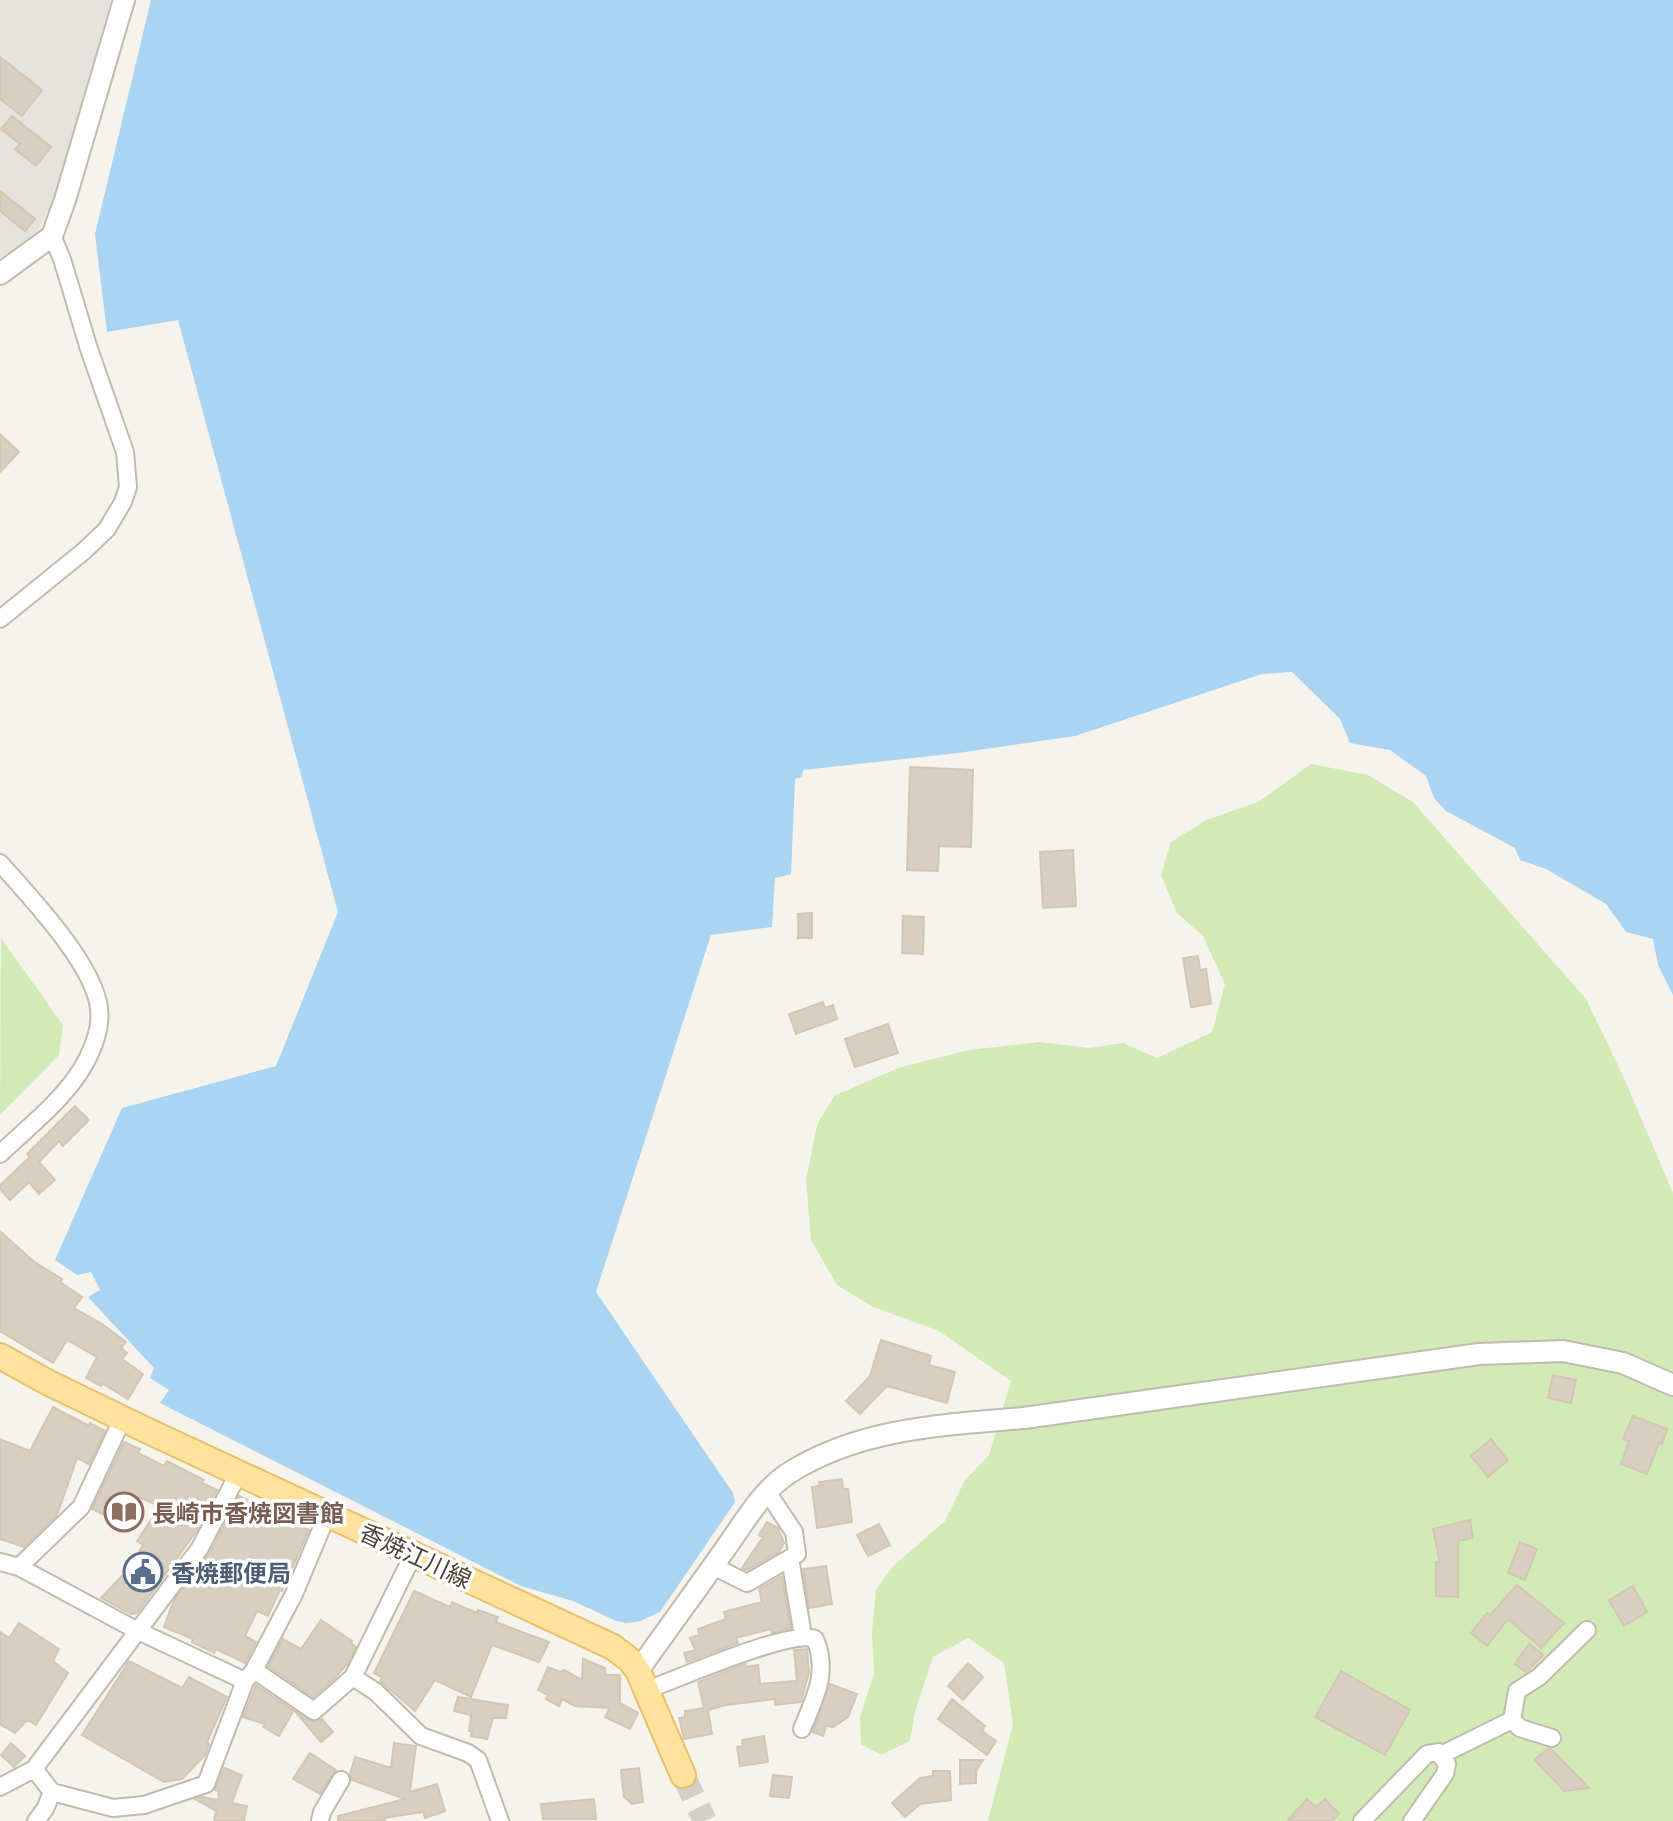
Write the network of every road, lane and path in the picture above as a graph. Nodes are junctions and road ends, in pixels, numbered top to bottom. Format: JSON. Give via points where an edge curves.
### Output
{"nodes":[{"id":1,"x":124,"y":0,"type":"edge"},
{"id":2,"x":52,"y":236,"type":"junction"},
{"id":3,"x":0,"y":274,"type":"edge"},
{"id":4,"x":0,"y":619,"type":"edge"},
{"id":5,"x":0,"y":863,"type":"edge"},
{"id":6,"x":0,"y":1154,"type":"edge"},
{"id":7,"x":0,"y":1356,"type":"edge"},
{"id":8,"x":1673,"y":1385,"type":"edge"},
{"id":9,"x":123,"y":1418,"type":"junction"},
{"id":10,"x":239,"y":1472,"type":"junction"},
{"id":11,"x":768,"y":1493,"type":"junction"},
{"id":12,"x":328,"y":1513,"type":"junction"},
{"id":13,"x":413,"y":1555,"type":"junction"},
{"id":14,"x":790,"y":1558,"type":"junction"},
{"id":15,"x":0,"y":1562,"type":"edge"},
{"id":16,"x":713,"y":1566,"type":"junction"},
{"id":17,"x":19,"y":1567,"type":"junction"},
{"id":18,"x":136,"y":1630,"type":"junction"},
{"id":19,"x":1587,"y":1630,"type":"dead end"},
{"id":20,"x":803,"y":1636,"type":"junction"},
{"id":21,"x":250,"y":1675,"type":"junction"},
{"id":22,"x":353,"y":1677,"type":"junction"},
{"id":23,"x":642,"y":1680,"type":"junction"},
{"id":24,"x":1512,"y":1720,"type":"junction"},
{"id":25,"x":802,"y":1729,"type":"dead end"},
{"id":26,"x":1552,"y":1738,"type":"dead end"},
{"id":27,"x":1441,"y":1755,"type":"junction"},
{"id":28,"x":34,"y":1769,"type":"junction"},
{"id":29,"x":683,"y":1775,"type":"tunnel mouth"},
{"id":30,"x":341,"y":1780,"type":"dead end"},
{"id":31,"x":0,"y":1787,"type":"edge"},
{"id":32,"x":52,"y":1792,"type":"junction"},
{"id":33,"x":36,"y":1821,"type":"edge"},
{"id":34,"x":320,"y":1821,"type":"edge"},
{"id":35,"x":500,"y":1821,"type":"edge"},
{"id":36,"x":1362,"y":1821,"type":"edge"},
{"id":37,"x":1412,"y":1821,"type":"edge"}],
"edges":[{"from":1,"to":2,"type":"street"},
{"from":2,"to":3,"type":"street"},
{"from":2,"to":4,"type":"street","via":[[125,452],[128,487],[107,529]]},
{"from":5,"to":6,"type":"street","via":[[82,965],[99,1007],[98,1034],[78,1075]]},
{"from":7,"to":9,"type":"main road","name":"香焼江川線"},
{"from":8,"to":11,"type":"street","via":[[1590,1355],[1479,1354],[874,1436],[829,1451],[786,1474]]},
{"from":9,"to":10,"type":"main road","name":"香焼江川線"},
{"from":9,"to":17,"type":"street","via":[[81,1507]]},
{"from":10,"to":12,"type":"main road","name":"香焼江川線"},
{"from":10,"to":18,"type":"street","via":[[200,1548]]},
{"from":11,"to":14,"type":"street","via":[[794,1532],[797,1554]]},
{"from":11,"to":16,"type":"street"},
{"from":12,"to":13,"type":"main road","name":"香焼江川線"},
{"from":12,"to":21,"type":"street","via":[[294,1594]]},
{"from":13,"to":22,"type":"street"},
{"from":13,"to":23,"type":"main road","name":"香焼江川線","via":[[613,1647],[631,1661]]},
{"from":14,"to":16,"type":"street","via":[[747,1583]]},
{"from":14,"to":20,"type":"street"},
{"from":15,"to":17,"type":"street"},
{"from":16,"to":23,"type":"street"},
{"from":17,"to":18,"type":"street"},
{"from":18,"to":21,"type":"street"},
{"from":18,"to":28,"type":"street"},
{"from":19,"to":24,"type":"street","via":[[1517,1691]]},
{"from":20,"to":23,"type":"street"},
{"from":20,"to":25,"type":"street","via":[[815,1639],[823,1673]]},
{"from":21,"to":22,"type":"street","via":[[314,1711]]},
{"from":21,"to":32,"type":"street","via":[[206,1784],[126,1808]]},
{"from":22,"to":35,"type":"street","via":[[421,1736],[478,1760]]},
{"from":23,"to":29,"type":"main road","name":"香焼江川線"},
{"from":24,"to":26,"type":"street","via":[[1520,1728]]},
{"from":24,"to":27,"type":"street"},
{"from":27,"to":36,"type":"street","via":[[1427,1754]]},
{"from":27,"to":37,"type":"street","via":[[1447,1764],[1445,1774]]},
{"from":28,"to":31,"type":"street"},
{"from":28,"to":32,"type":"street"},
{"from":30,"to":34,"type":"street"},
{"from":32,"to":33,"type":"street"}]}
